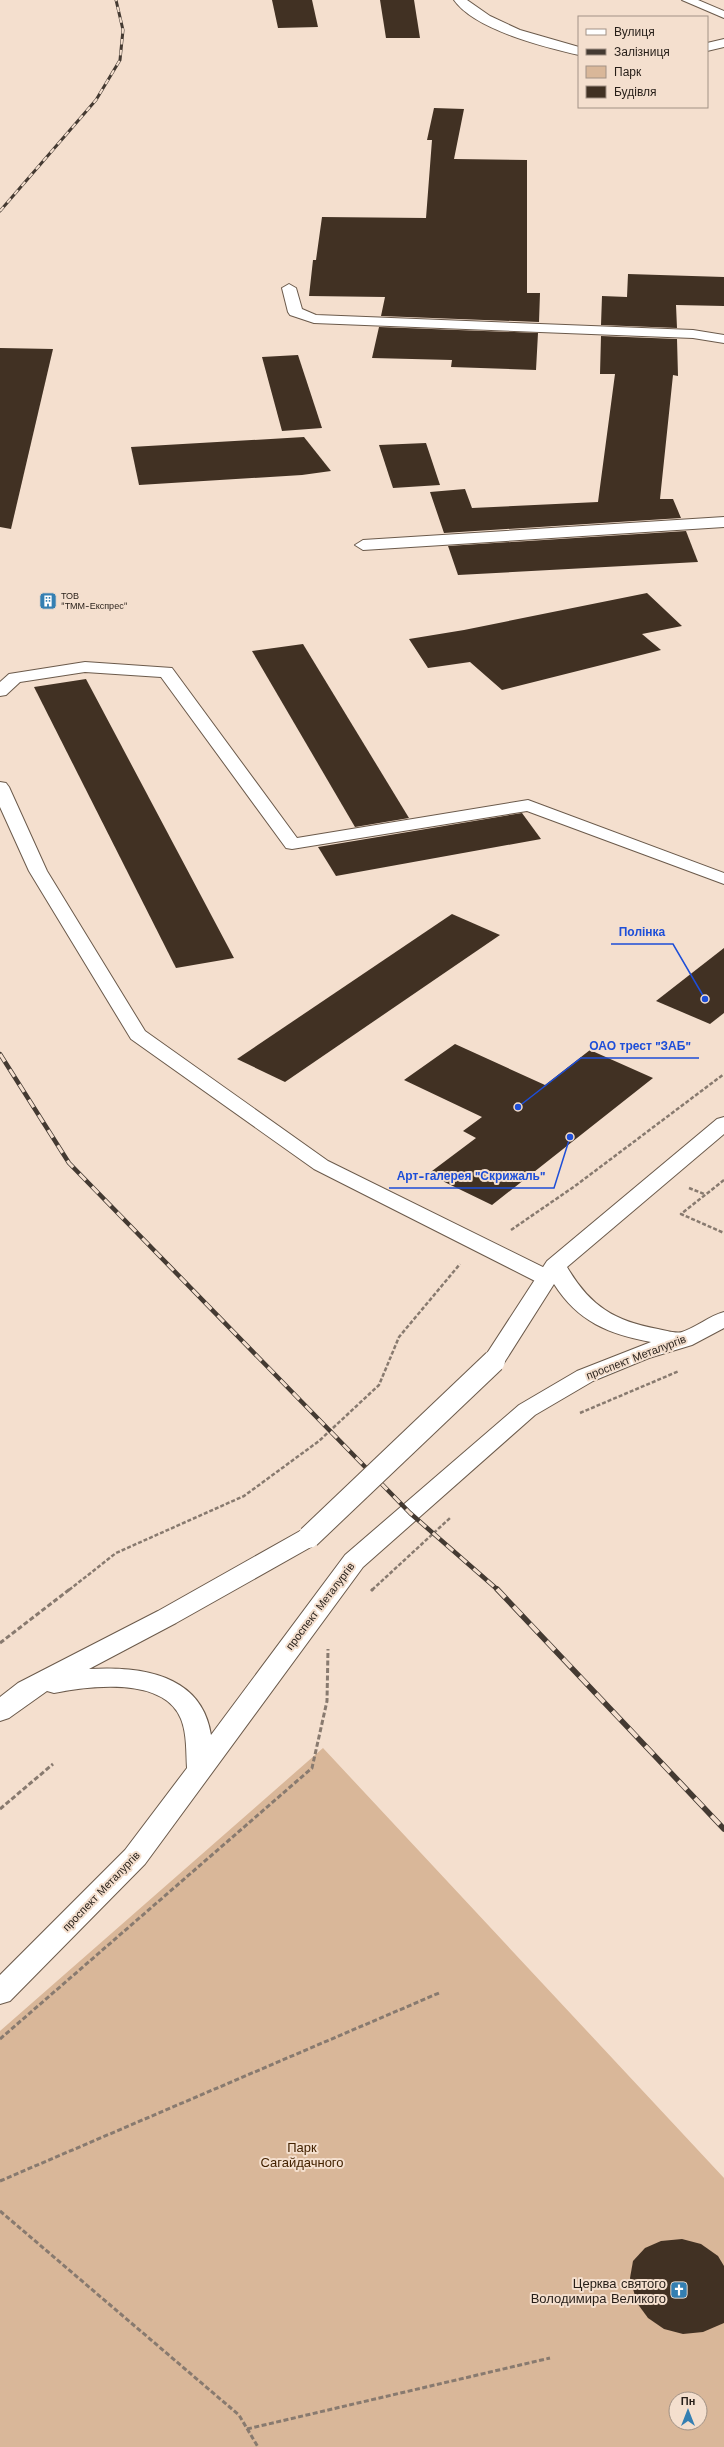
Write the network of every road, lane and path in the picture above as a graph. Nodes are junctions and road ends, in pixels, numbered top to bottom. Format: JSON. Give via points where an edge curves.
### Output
{"nodes":[{"id":1,"x":460,"y":0,"type":"edge"},
{"id":2,"x":688,"y":0,"type":"edge"},
{"id":3,"x":724,"y":16,"type":"edge"},
{"id":4,"x":724,"y":43,"type":"edge"},
{"id":5,"x":708,"y":47,"type":"edge"},
{"id":6,"x":578,"y":51,"type":"edge"},
{"id":7,"x":289,"y":288,"type":"dead end"},
{"id":8,"x":724,"y":339,"type":"edge"},
{"id":9,"x":724,"y":522,"type":"edge"},
{"id":10,"x":363,"y":545,"type":"dead end"},
{"id":11,"x":0,"y":691,"type":"edge"},
{"id":12,"x":0,"y":788,"type":"edge"},
{"id":13,"x":724,"y":879,"type":"edge"},
{"id":14,"x":724,"y":1074,"type":"edge"},
{"id":15,"x":724,"y":1123,"type":"edge"},
{"id":16,"x":724,"y":1180,"type":"edge"},
{"id":17,"x":724,"y":1233,"type":"edge"},
{"id":18,"x":485,"y":1247,"type":"junction"},
{"id":19,"x":551,"y":1272,"type":"junction"},
{"id":20,"x":724,"y":1319,"type":"edge"},
{"id":21,"x":684,"y":1340,"type":"junction"},
{"id":22,"x":686,"y":1367,"type":"dead end"},
{"id":23,"x":574,"y":1416,"type":"dead end"},
{"id":24,"x":456,"y":1512,"type":"dead end"},
{"id":25,"x":369,"y":1592,"type":"dead end"},
{"id":26,"x":0,"y":1643,"type":"edge"},
{"id":27,"x":328,"y":1646,"type":"dead end"},
{"id":28,"x":27,"y":1690,"type":"junction"},
{"id":29,"x":0,"y":1711,"type":"edge"},
{"id":30,"x":53,"y":1764,"type":"dead end"},
{"id":31,"x":200,"y":1770,"type":"junction"},
{"id":32,"x":0,"y":1809,"type":"edge"},
{"id":33,"x":0,"y":1993,"type":"edge"},
{"id":34,"x":439,"y":1993,"type":"dead end"},
{"id":35,"x":0,"y":2039,"type":"edge"},
{"id":36,"x":0,"y":2181,"type":"edge"},
{"id":37,"x":0,"y":2211,"type":"edge"},
{"id":38,"x":550,"y":2358,"type":"dead end"},
{"id":39,"x":247,"y":2429,"type":"junction"},
{"id":40,"x":258,"y":2447,"type":"edge"}],
"edges":[{"from":1,"to":6,"type":"main road","via":[[468,8],[507,29],[547,44]]},
{"from":2,"to":3,"type":"lane"},
{"from":4,"to":5,"type":"main road"},
{"from":7,"to":8,"type":"main road","via":[[295,312],[314,319],[693,334]]},
{"from":9,"to":10,"type":"lane"},
{"from":11,"to":13,"type":"lane","via":[[15,678],[85,667],[166,672],[292,844],[528,805]]},
{"from":12,"to":18,"type":"lane","via":[[38,871],[138,1035],[321,1165]]},
{"from":14,"to":18,"type":"path","via":[[575,1186]]},
{"from":15,"to":19,"type":"main road"},
{"from":16,"to":17,"type":"path","via":[[681,1214]]},
{"from":18,"to":19,"type":"lane"},
{"from":18,"to":26,"type":"path","via":[[461,1263],[399,1337],[379,1385],[319,1441],[244,1496],[116,1553]]},
{"from":19,"to":21,"type":"main road","via":[[593,1312],[616,1325],[648,1335]]},
{"from":19,"to":28,"type":"main road","bridge":true,"via":[[494,1360],[309,1537],[167,1617]]},
{"from":20,"to":21,"type":"main road","name":"проспект Металургів"},
{"from":21,"to":31,"type":"main road","name":"проспект Металургів","via":[[641,1353],[585,1376],[527,1410],[354,1560]]},
{"from":22,"to":23,"type":"path"},
{"from":24,"to":25,"type":"path"},
{"from":27,"to":35,"type":"path","via":[[327,1701],[312,1768]]},
{"from":28,"to":29,"type":"main road"},
{"from":28,"to":31,"type":"main road","via":[[77,1678],[105,1676],[162,1685],[182,1698],[192,1714],[199,1744]]},
{"from":30,"to":32,"type":"path"},
{"from":31,"to":33,"type":"main road","name":"проспект Металургів","via":[[135,1857]]},
{"from":34,"to":36,"type":"path"},
{"from":37,"to":39,"type":"path","via":[[239,2415]]},
{"from":38,"to":39,"type":"path"},
{"from":39,"to":40,"type":"path"}]}
